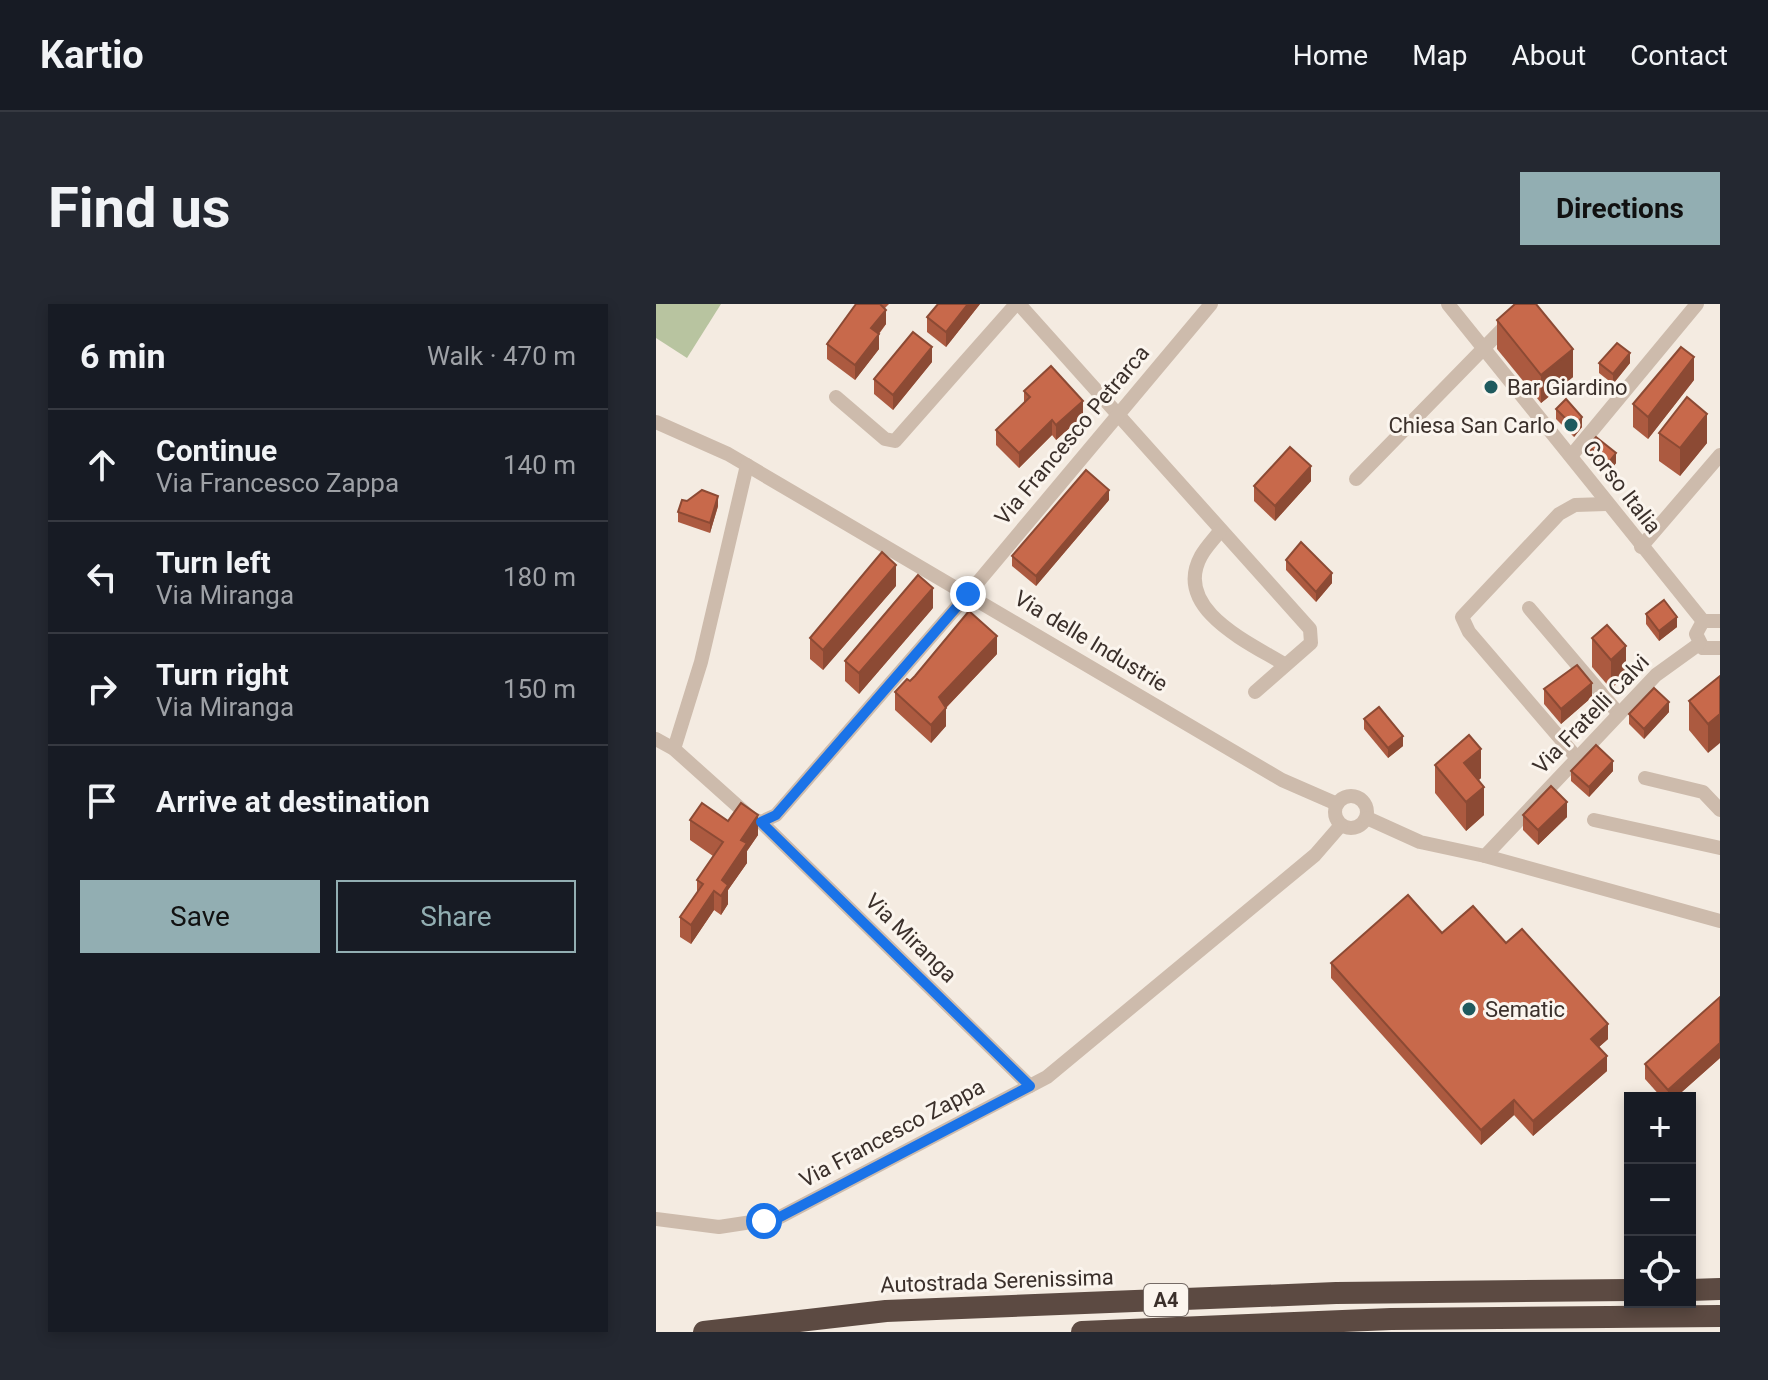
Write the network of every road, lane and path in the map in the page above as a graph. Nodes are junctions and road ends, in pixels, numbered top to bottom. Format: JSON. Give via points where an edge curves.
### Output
{"nodes":[{"id":1,"x":1017,"y":304,"type":"edge"},
{"id":2,"x":1211,"y":304,"type":"edge"},
{"id":3,"x":1448,"y":304,"type":"edge"},
{"id":4,"x":1527,"y":304,"type":"edge"},
{"id":5,"x":1697,"y":304,"type":"edge"},
{"id":6,"x":1483,"y":346,"type":"junction"},
{"id":7,"x":836,"y":397,"type":"dead end"},
{"id":8,"x":1118,"y":412,"type":"junction"},
{"id":9,"x":656,"y":422,"type":"edge"},
{"id":10,"x":1720,"y":455,"type":"edge"},
{"id":11,"x":1571,"y":456,"type":"junction"},
{"id":12,"x":747,"y":465,"type":"junction"},
{"id":13,"x":1356,"y":479,"type":"dead end"},
{"id":14,"x":1606,"y":504,"type":"junction"},
{"id":15,"x":1220,"y":531,"type":"junction"},
{"id":16,"x":1641,"y":547,"type":"junction"},
{"id":17,"x":968,"y":594,"type":"junction"},
{"id":18,"x":1529,"y":608,"type":"dead end"},
{"id":19,"x":1703,"y":621,"type":"junction"},
{"id":20,"x":1720,"y":621,"type":"edge"},
{"id":21,"x":1699,"y":644,"type":"junction"},
{"id":22,"x":1720,"y":648,"type":"edge"},
{"id":23,"x":1284,"y":664,"type":"junction"},
{"id":24,"x":1255,"y":692,"type":"dead end"},
{"id":25,"x":1619,"y":714,"type":"junction"},
{"id":26,"x":656,"y":739,"type":"edge"},
{"id":27,"x":674,"y":749,"type":"junction"},
{"id":28,"x":1577,"y":758,"type":"junction"},
{"id":29,"x":1645,"y":778,"type":"dead end"},
{"id":30,"x":1337,"y":804,"type":"junction"},
{"id":31,"x":1720,"y":810,"type":"edge"},
{"id":32,"x":1367,"y":818,"type":"junction"},
{"id":33,"x":756,"y":820,"type":"junction"},
{"id":34,"x":1594,"y":820,"type":"dead end"},
{"id":35,"x":1341,"y":825,"type":"junction"},
{"id":36,"x":1720,"y":848,"type":"edge"},
{"id":37,"x":1485,"y":856,"type":"junction"},
{"id":38,"x":1720,"y":921,"type":"edge"},
{"id":39,"x":1030,"y":1086,"type":"junction"},
{"id":40,"x":656,"y":1219,"type":"edge"},
{"id":41,"x":1720,"y":1289,"type":"edge"},
{"id":42,"x":1624,"y":1290,"type":"edge"},
{"id":43,"x":1696,"y":1290,"type":"edge"},
{"id":44,"x":1720,"y":1316,"type":"edge"},
{"id":45,"x":704,"y":1332,"type":"edge"},
{"id":46,"x":1082,"y":1332,"type":"edge"}],
"edges":[{"from":1,"to":7,"type":"street","via":[[895,441],[885,439]]},
{"from":1,"to":8,"type":"street"},
{"from":2,"to":8,"type":"street","name":"Via Francesco Petrarca"},
{"from":3,"to":6,"type":"street","name":"Corso Italia"},
{"from":4,"to":6,"type":"street"},
{"from":5,"to":11,"type":"street"},
{"from":6,"to":11,"type":"street","name":"Corso Italia"},
{"from":6,"to":13,"type":"street"},
{"from":8,"to":15,"type":"street"},
{"from":8,"to":17,"type":"street","name":"Via Francesco Petrarca"},
{"from":9,"to":12,"type":"street","name":"Via delle Industrie"},
{"from":10,"to":16,"type":"street"},
{"from":11,"to":14,"type":"street","name":"Corso Italia"},
{"from":12,"to":17,"type":"street","name":"Via delle Industrie"},
{"from":12,"to":27,"type":"street","via":[[701,662]]},
{"from":14,"to":16,"type":"street","name":"Corso Italia"},
{"from":14,"to":28,"type":"street","via":[[1575,505],[1559,514],[1462,617],[1469,632]]},
{"from":15,"to":23,"type":"street","via":[[1310,629],[1311,643]]},
{"from":15,"to":23,"type":"street","via":[[1200,558],[1195,583],[1202,603],[1218,624]]},
{"from":16,"to":19,"type":"street","name":"Corso Italia"},
{"from":17,"to":30,"type":"street","name":"Via delle Industrie","via":[[1282,780]]},
{"from":17,"to":33,"type":"street","via":[[776,815]]},
{"from":18,"to":25,"type":"street"},
{"from":19,"to":20,"type":"street"},
{"from":19,"to":21,"type":"street","via":[[1696,634]]},
{"from":21,"to":22,"type":"street","via":[[1708,650]]},
{"from":21,"to":25,"type":"street","name":"Via Fratelli Calvi","via":[[1656,675]]},
{"from":23,"to":24,"type":"street"},
{"from":25,"to":28,"type":"street","name":"Via Fratelli Calvi"},
{"from":26,"to":27,"type":"street","name":"Via Miranga"},
{"from":27,"to":33,"type":"street","name":"Via Miranga"},
{"from":28,"to":37,"type":"street","name":"Via Fratelli Calvi"},
{"from":29,"to":31,"type":"street","via":[[1703,792]]},
{"from":30,"to":32,"type":"street","name":"Via delle Industrie","via":[[1344,797],[1358,797]]},
{"from":30,"to":35,"type":"street","via":[[1334,813]]},
{"from":32,"to":35,"type":"street","via":[[1356,828]]},
{"from":32,"to":37,"type":"street","name":"Via delle Industrie","via":[[1420,842]]},
{"from":33,"to":39,"type":"street","name":"Via Miranga"},
{"from":34,"to":36,"type":"street"},
{"from":35,"to":39,"type":"street","name":"Via Francesco Zappa","via":[[1315,855]]},
{"from":37,"to":38,"type":"street","name":"Via delle Industrie"},
{"from":39,"to":40,"type":"street","name":"Via Francesco Zappa","via":[[778,1218],[719,1227]]},
{"from":41,"to":43,"type":"highway"},
{"from":42,"to":45,"type":"highway","name":"Autostrada Serenissima","number":"A4","via":[[1336,1293],[886,1311]]},
{"from":44,"to":46,"type":"highway","number":"A4","via":[[1391,1319]]}]}
